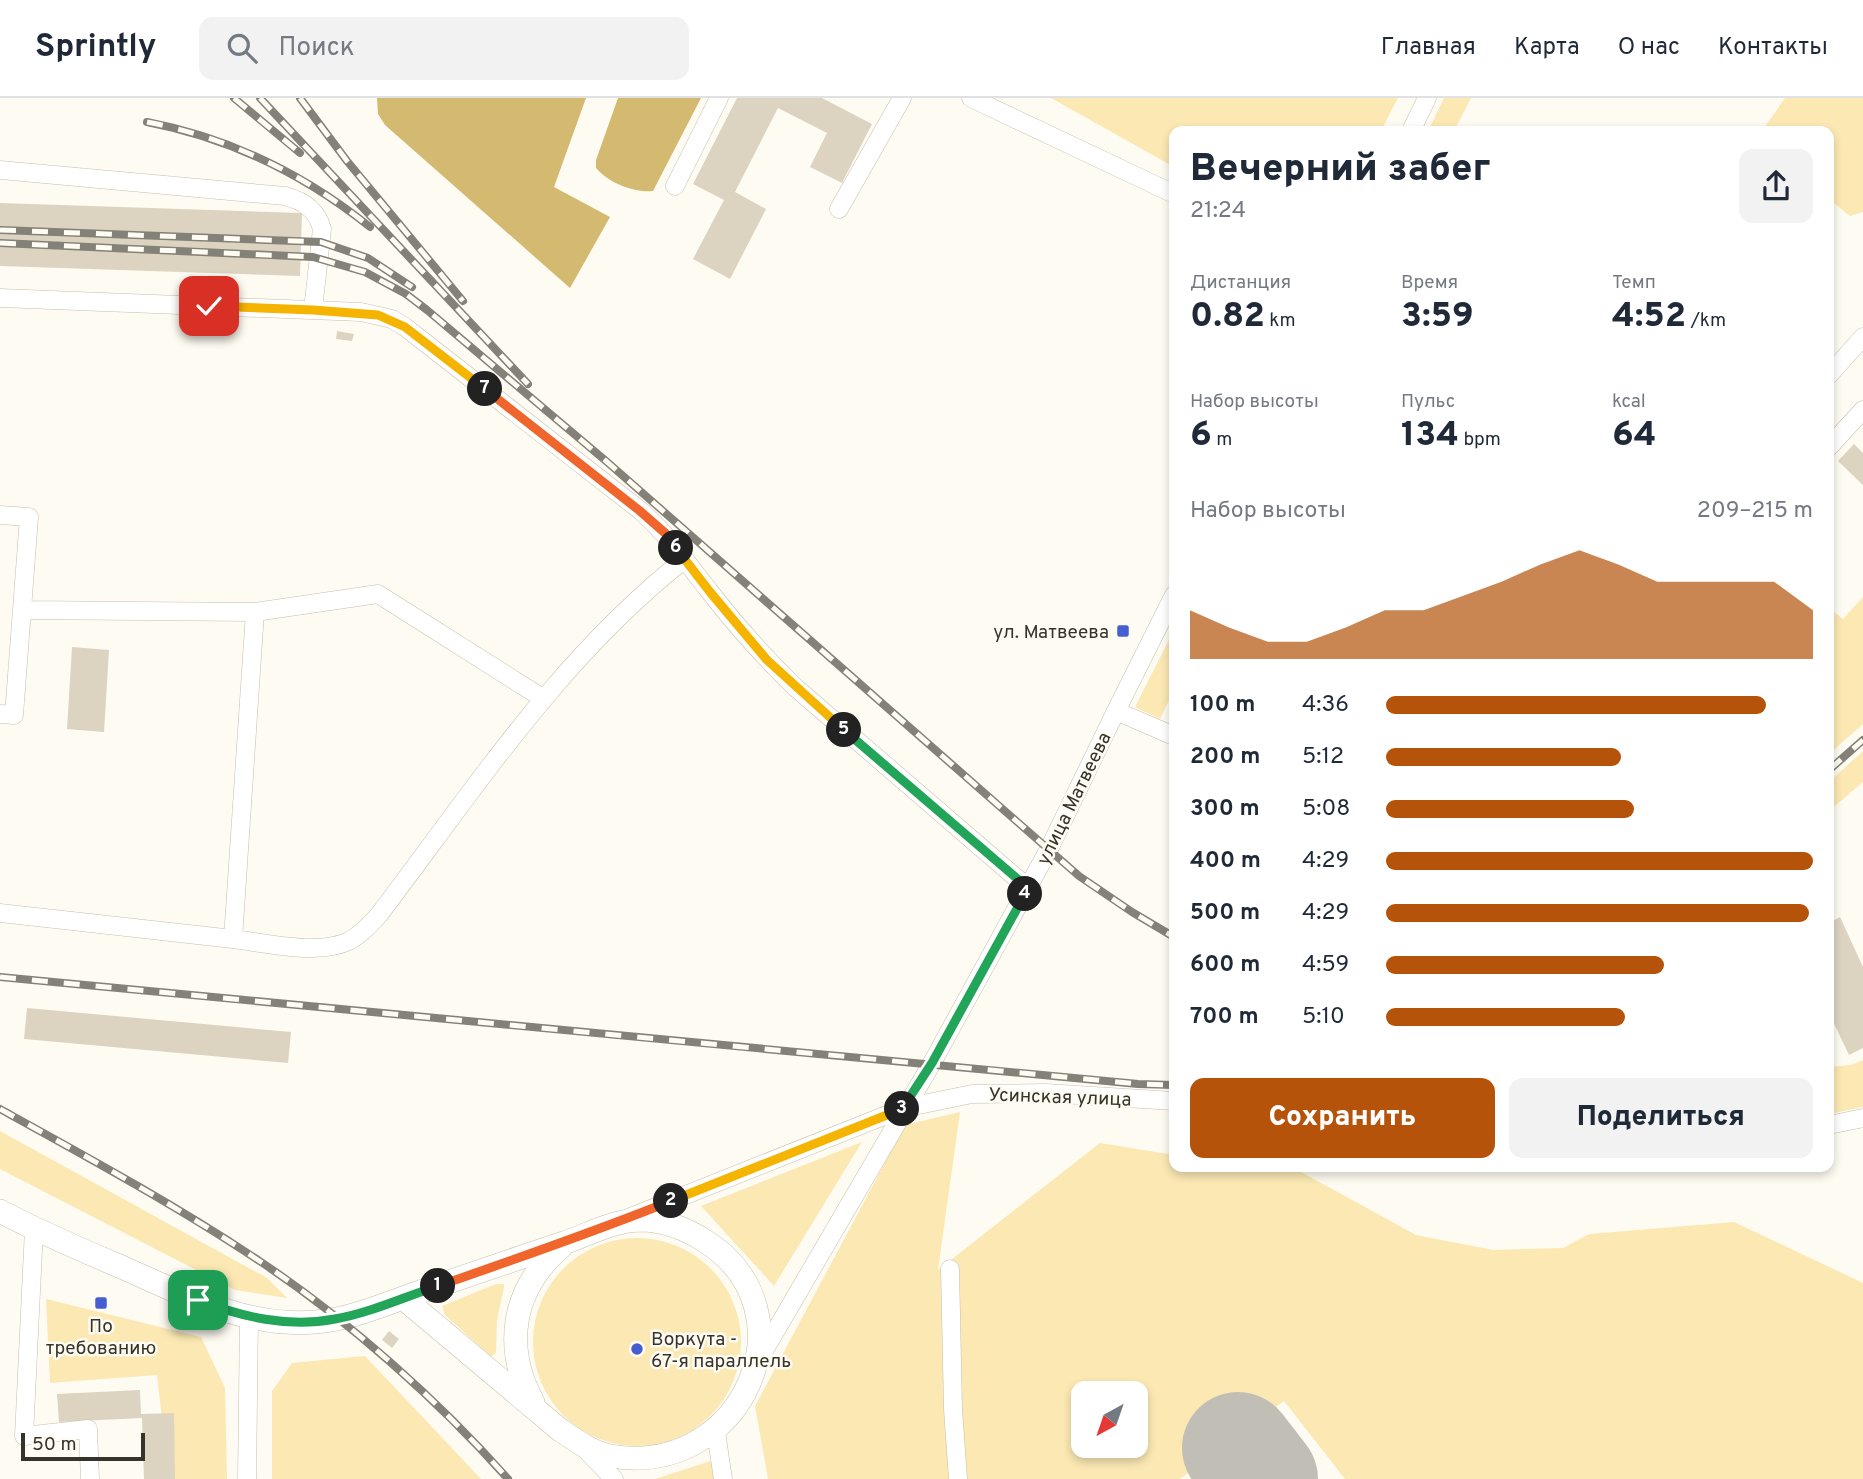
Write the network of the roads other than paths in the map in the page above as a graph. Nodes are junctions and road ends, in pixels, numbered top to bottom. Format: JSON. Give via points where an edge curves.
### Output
{"nodes":[{"id":1,"x":719,"y":98,"type":"edge"},
{"id":2,"x":902,"y":98,"type":"edge"},
{"id":3,"x":971,"y":98,"type":"edge"},
{"id":4,"x":1427,"y":98,"type":"edge"},
{"id":5,"x":1413,"y":126,"type":"edge"},
{"id":6,"x":0,"y":170,"type":"edge"},
{"id":7,"x":675,"y":186,"type":"dead end"},
{"id":8,"x":1169,"y":192,"type":"edge"},
{"id":9,"x":839,"y":209,"type":"dead end"},
{"id":10,"x":0,"y":298,"type":"edge"},
{"id":11,"x":313,"y":310,"type":"junction"},
{"id":12,"x":1863,"y":337,"type":"edge"},
{"id":13,"x":1834,"y":369,"type":"edge"},
{"id":14,"x":1863,"y":410,"type":"edge"},
{"id":15,"x":1834,"y":442,"type":"edge"},
{"id":16,"x":0,"y":515,"type":"edge"},
{"id":17,"x":685,"y":559,"type":"junction"},
{"id":18,"x":1169,"y":606,"type":"edge"},
{"id":19,"x":22,"y":610,"type":"junction"},
{"id":20,"x":255,"y":612,"type":"junction"},
{"id":21,"x":544,"y":698,"type":"junction"},
{"id":22,"x":1116,"y":711,"type":"junction"},
{"id":23,"x":0,"y":714,"type":"edge"},
{"id":24,"x":1169,"y":734,"type":"edge"},
{"id":25,"x":1028,"y":888,"type":"junction"},
{"id":26,"x":0,"y":913,"type":"edge"},
{"id":27,"x":233,"y":939,"type":"junction"},
{"id":28,"x":1169,"y":1101,"type":"edge"},
{"id":29,"x":904,"y":1108,"type":"junction"},
{"id":30,"x":1863,"y":1118,"type":"edge"},
{"id":31,"x":1834,"y":1124,"type":"edge"},
{"id":32,"x":0,"y":1211,"type":"edge"},
{"id":33,"x":618,"y":1222,"type":"junction"},
{"id":34,"x":34,"y":1229,"type":"junction"},
{"id":35,"x":568,"y":1241,"type":"junction"},
{"id":36,"x":950,"y":1269,"type":"dead end"},
{"id":37,"x":403,"y":1298,"type":"junction"},
{"id":38,"x":249,"y":1317,"type":"junction"},
{"id":39,"x":757,"y":1363,"type":"junction"},
{"id":40,"x":536,"y":1408,"type":"junction"},
{"id":41,"x":716,"y":1432,"type":"junction"},
{"id":42,"x":582,"y":1445,"type":"junction"},
{"id":43,"x":90,"y":1479,"type":"edge"},
{"id":44,"x":247,"y":1479,"type":"edge"},
{"id":45,"x":614,"y":1479,"type":"edge"},
{"id":46,"x":723,"y":1479,"type":"edge"},
{"id":47,"x":958,"y":1479,"type":"edge"}],
"edges":[{"from":1,"to":7,"type":"street"},
{"from":2,"to":9,"type":"street"},
{"from":3,"to":8,"type":"street"},
{"from":4,"to":5,"type":"street"},
{"from":6,"to":11,"type":"street","via":[[301,201],[318,217],[322,229]]},
{"from":10,"to":11,"type":"street"},
{"from":11,"to":17,"type":"street","via":[[378,315],[405,327],[640,511]]},
{"from":12,"to":13,"type":"street"},
{"from":14,"to":15,"type":"street"},
{"from":16,"to":19,"type":"street","via":[[29,517]]},
{"from":17,"to":21,"type":"street","via":[[618,616]]},
{"from":17,"to":25,"type":"street","via":[[745,636],[796,688]]},
{"from":18,"to":22,"type":"street","name":"улица Матвеева"},
{"from":19,"to":20,"type":"street"},
{"from":19,"to":23,"type":"street","via":[[14,715]]},
{"from":20,"to":21,"type":"street","via":[[378,594]]},
{"from":20,"to":27,"type":"street"},
{"from":21,"to":27,"type":"street","via":[[366,928],[351,940],[311,948]]},
{"from":22,"to":24,"type":"street"},
{"from":22,"to":25,"type":"street","name":"улица Матвеева"},
{"from":25,"to":29,"type":"street","name":"улица Матвеева"},
{"from":26,"to":27,"type":"street"},
{"from":28,"to":29,"type":"street","name":"Усинская улица","via":[[1046,1093],[972,1094]]},
{"from":29,"to":33,"type":"street","name":"Усинская улица"},
{"from":29,"to":39,"type":"street","name":"улица Матвеева"},
{"from":30,"to":31,"type":"street"},
{"from":32,"to":34,"type":"main road"},
{"from":33,"to":35,"type":"main road"},
{"from":33,"to":39,"type":"main road","via":[[668,1224],[692,1233],[724,1256],[746,1286],[756,1312]]},
{"from":34,"to":38,"type":"main road","via":[[198,1300]]},
{"from":34,"to":43,"type":"street","via":[[24,1436],[88,1429]]},
{"from":35,"to":37,"type":"main road"},
{"from":35,"to":40,"type":"main road","via":[[538,1270],[520,1306],[516,1326],[518,1365]]},
{"from":36,"to":47,"type":"street"},
{"from":37,"to":38,"type":"main road","via":[[316,1322]]},
{"from":37,"to":40,"type":"main road"},
{"from":38,"to":44,"type":"street"},
{"from":39,"to":41,"type":"main road","via":[[733,1415]]},
{"from":40,"to":42,"type":"main road"},
{"from":41,"to":42,"type":"main road","via":[[689,1449],[634,1460]]},
{"from":41,"to":46,"type":"street"},
{"from":42,"to":45,"type":"street"}]}
